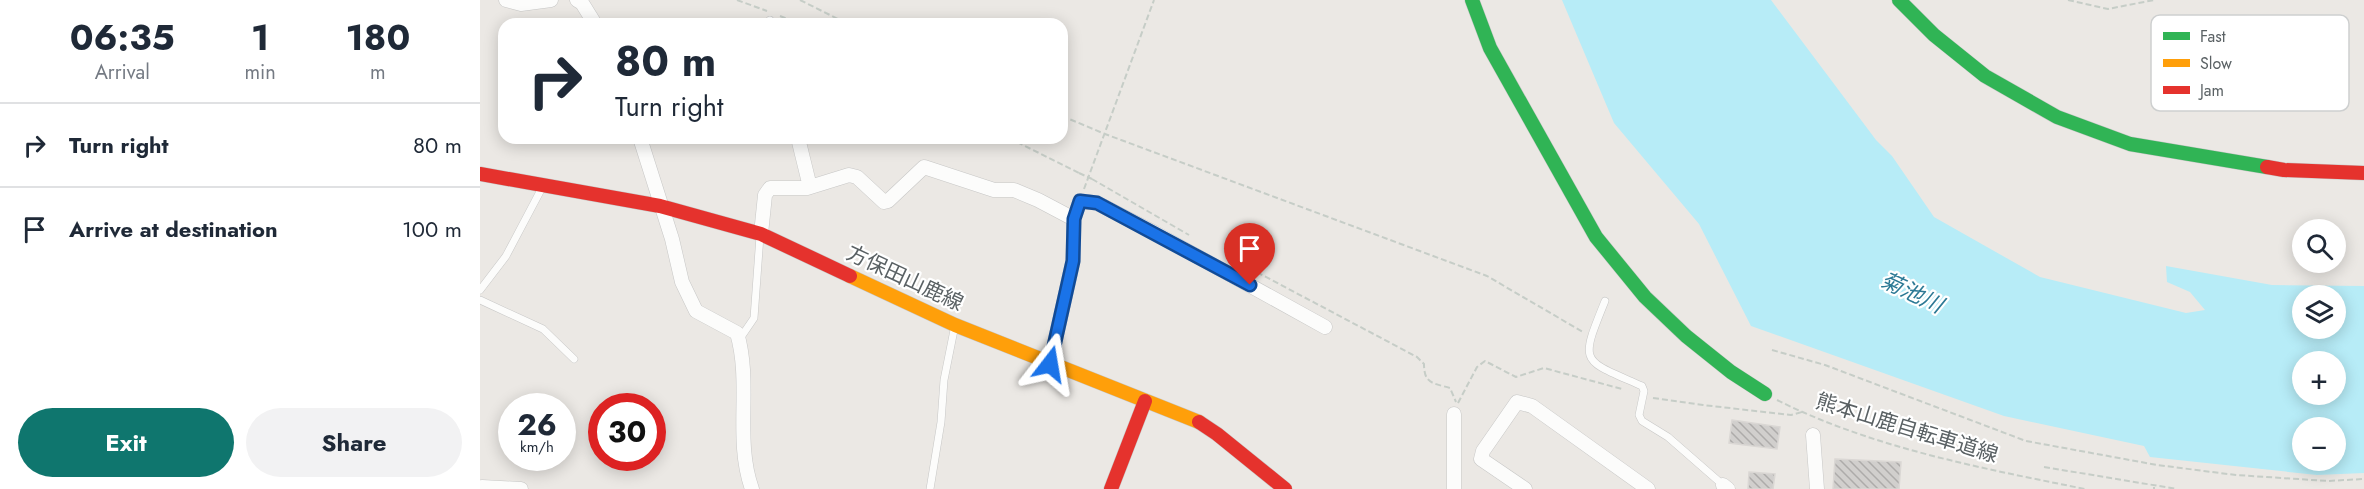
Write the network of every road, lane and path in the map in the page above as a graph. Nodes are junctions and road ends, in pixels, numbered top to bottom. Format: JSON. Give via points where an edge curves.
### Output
{"nodes":[{"id":1,"x":506,"y":0,"type":"edge"},
{"id":2,"x":551,"y":0,"type":"edge"},
{"id":3,"x":577,"y":0,"type":"edge"},
{"id":4,"x":737,"y":0,"type":"edge"},
{"id":5,"x":801,"y":0,"type":"edge"},
{"id":6,"x":1154,"y":0,"type":"edge"},
{"id":7,"x":1472,"y":0,"type":"edge"},
{"id":8,"x":1899,"y":0,"type":"edge"},
{"id":9,"x":2068,"y":0,"type":"edge"},
{"id":10,"x":2154,"y":0,"type":"edge"},
{"id":11,"x":761,"y":8,"type":"dead end"},
{"id":12,"x":591,"y":18,"type":"edge"},
{"id":13,"x":836,"y":18,"type":"edge"},
{"id":14,"x":1068,"y":119,"type":"edge"},
{"id":15,"x":1105,"y":134,"type":"junction"},
{"id":16,"x":642,"y":144,"type":"edge"},
{"id":17,"x":799,"y":144,"type":"edge"},
{"id":18,"x":1021,"y":144,"type":"edge"},
{"id":19,"x":2364,"y":173,"type":"edge"},
{"id":20,"x":480,"y":174,"type":"edge"},
{"id":21,"x":543,"y":186,"type":"junction"},
{"id":22,"x":810,"y":187,"type":"junction"},
{"id":23,"x":1080,"y":201,"type":"junction"},
{"id":24,"x":660,"y":206,"type":"junction"},
{"id":25,"x":1074,"y":219,"type":"junction"},
{"id":26,"x":761,"y":234,"type":"junction"},
{"id":27,"x":1192,"y":237,"type":"dead end"},
{"id":28,"x":1245,"y":266,"type":"dead end"},
{"id":29,"x":480,"y":290,"type":"edge"},
{"id":30,"x":480,"y":300,"type":"edge"},
{"id":31,"x":1605,"y":301,"type":"dead end"},
{"id":32,"x":955,"y":325,"type":"junction"},
{"id":33,"x":1325,"y":327,"type":"dead end"},
{"id":34,"x":1590,"y":336,"type":"junction"},
{"id":35,"x":739,"y":340,"type":"junction"},
{"id":36,"x":1772,"y":350,"type":"dead end"},
{"id":37,"x":574,"y":359,"type":"dead end"},
{"id":38,"x":1050,"y":364,"type":"junction"},
{"id":39,"x":1765,"y":394,"type":"joint"},
{"id":40,"x":1644,"y":396,"type":"junction"},
{"id":41,"x":1145,"y":401,"type":"junction"},
{"id":42,"x":1802,"y":412,"type":"junction"},
{"id":43,"x":1454,"y":414,"type":"dead end"},
{"id":44,"x":1813,"y":435,"type":"dead end"},
{"id":45,"x":2044,"y":467,"type":"dead end"},
{"id":46,"x":2364,"y":479,"type":"edge"},
{"id":47,"x":482,"y":487,"type":"dead end"},
{"id":48,"x":1725,"y":487,"type":"edge"},
{"id":49,"x":521,"y":489,"type":"edge"},
{"id":50,"x":752,"y":489,"type":"edge"},
{"id":51,"x":930,"y":489,"type":"edge"},
{"id":52,"x":1111,"y":489,"type":"edge"},
{"id":53,"x":1285,"y":489,"type":"edge"},
{"id":54,"x":1454,"y":489,"type":"edge"},
{"id":55,"x":1525,"y":489,"type":"edge"},
{"id":56,"x":1648,"y":489,"type":"edge"},
{"id":57,"x":1817,"y":489,"type":"edge"},
{"id":58,"x":2085,"y":489,"type":"edge"},
{"id":59,"x":2177,"y":489,"type":"edge"}],
"edges":[{"from":1,"to":2,"type":"street","via":[[521,4]]},
{"from":3,"to":12,"type":"street"},
{"from":4,"to":11,"type":"path"},
{"from":5,"to":13,"type":"path"},
{"from":6,"to":15,"type":"path"},
{"from":7,"to":39,"type":"street","via":[[1490,48],[1596,237],[1645,297],[1686,336]]},
{"from":8,"to":19,"type":"street","via":[[1934,35],[1985,76],[2057,117],[2108,138],[2284,170]]},
{"from":9,"to":10,"type":"path","via":[[2108,9]]},
{"from":14,"to":15,"type":"path"},
{"from":15,"to":23,"type":"path"},
{"from":15,"to":34,"type":"path","via":[[1487,276]]},
{"from":16,"to":24,"type":"street"},
{"from":17,"to":22,"type":"street"},
{"from":18,"to":27,"type":"path","bridge":true,"via":[[1092,179]]},
{"from":20,"to":21,"type":"street","name":"方保田山鹿線"},
{"from":21,"to":24,"type":"street","name":"方保田山鹿線"},
{"from":21,"to":29,"type":"lane","via":[[506,256]]},
{"from":22,"to":25,"type":"street","via":[[849,175],[857,177],[884,202],[924,167],[994,189],[1014,190]]},
{"from":22,"to":26,"type":"street","via":[[770,188],[765,195]]},
{"from":23,"to":25,"type":"street"},
{"from":23,"to":33,"type":"street","via":[[1097,203],[1136,223]]},
{"from":24,"to":26,"type":"street","name":"方保田山鹿線"},
{"from":24,"to":35,"type":"street","via":[[682,282],[696,311],[737,333]]},
{"from":25,"to":38,"type":"street","via":[[1073,261]]},
{"from":26,"to":32,"type":"street","name":"方保田山鹿線"},
{"from":26,"to":35,"type":"lane","via":[[754,318]]},
{"from":28,"to":40,"type":"path","name":"熊本山鹿自転車道線","via":[[1417,357],[1430,382],[1450,388],[1457,405],[1477,367],[1485,362],[1516,377],[1544,368]]},
{"from":30,"to":37,"type":"lane","via":[[543,328]]},
{"from":31,"to":34,"type":"lane"},
{"from":32,"to":38,"type":"street","name":"方保田山鹿線"},
{"from":32,"to":51,"type":"lane"},
{"from":34,"to":40,"type":"lane","via":[[1587,350],[1591,359],[1642,386]]},
{"from":35,"to":50,"type":"street","via":[[744,386],[743,437]]},
{"from":36,"to":46,"type":"path","via":[[1825,365],[2026,441],[2236,476]]},
{"from":38,"to":41,"type":"street","name":"方保田山鹿線"},
{"from":39,"to":42,"type":"path"},
{"from":40,"to":42,"type":"path","name":"熊本山鹿自転車道線","via":[[1791,414]]},
{"from":40,"to":48,"type":"lane","via":[[1639,415],[1642,421],[1668,437]]},
{"from":41,"to":52,"type":"street"},
{"from":41,"to":53,"type":"street","name":"方保田山鹿線","via":[[1198,422]]},
{"from":42,"to":58,"type":"path","name":"熊本山鹿自転車道線","via":[[1843,429],[1967,464]]},
{"from":43,"to":54,"type":"street"},
{"from":44,"to":57,"type":"street"},
{"from":45,"to":59,"type":"path"},
{"from":47,"to":49,"type":"street"},
{"from":55,"to":56,"type":"street","via":[[1481,459],[1517,402],[1532,406]]}]}
